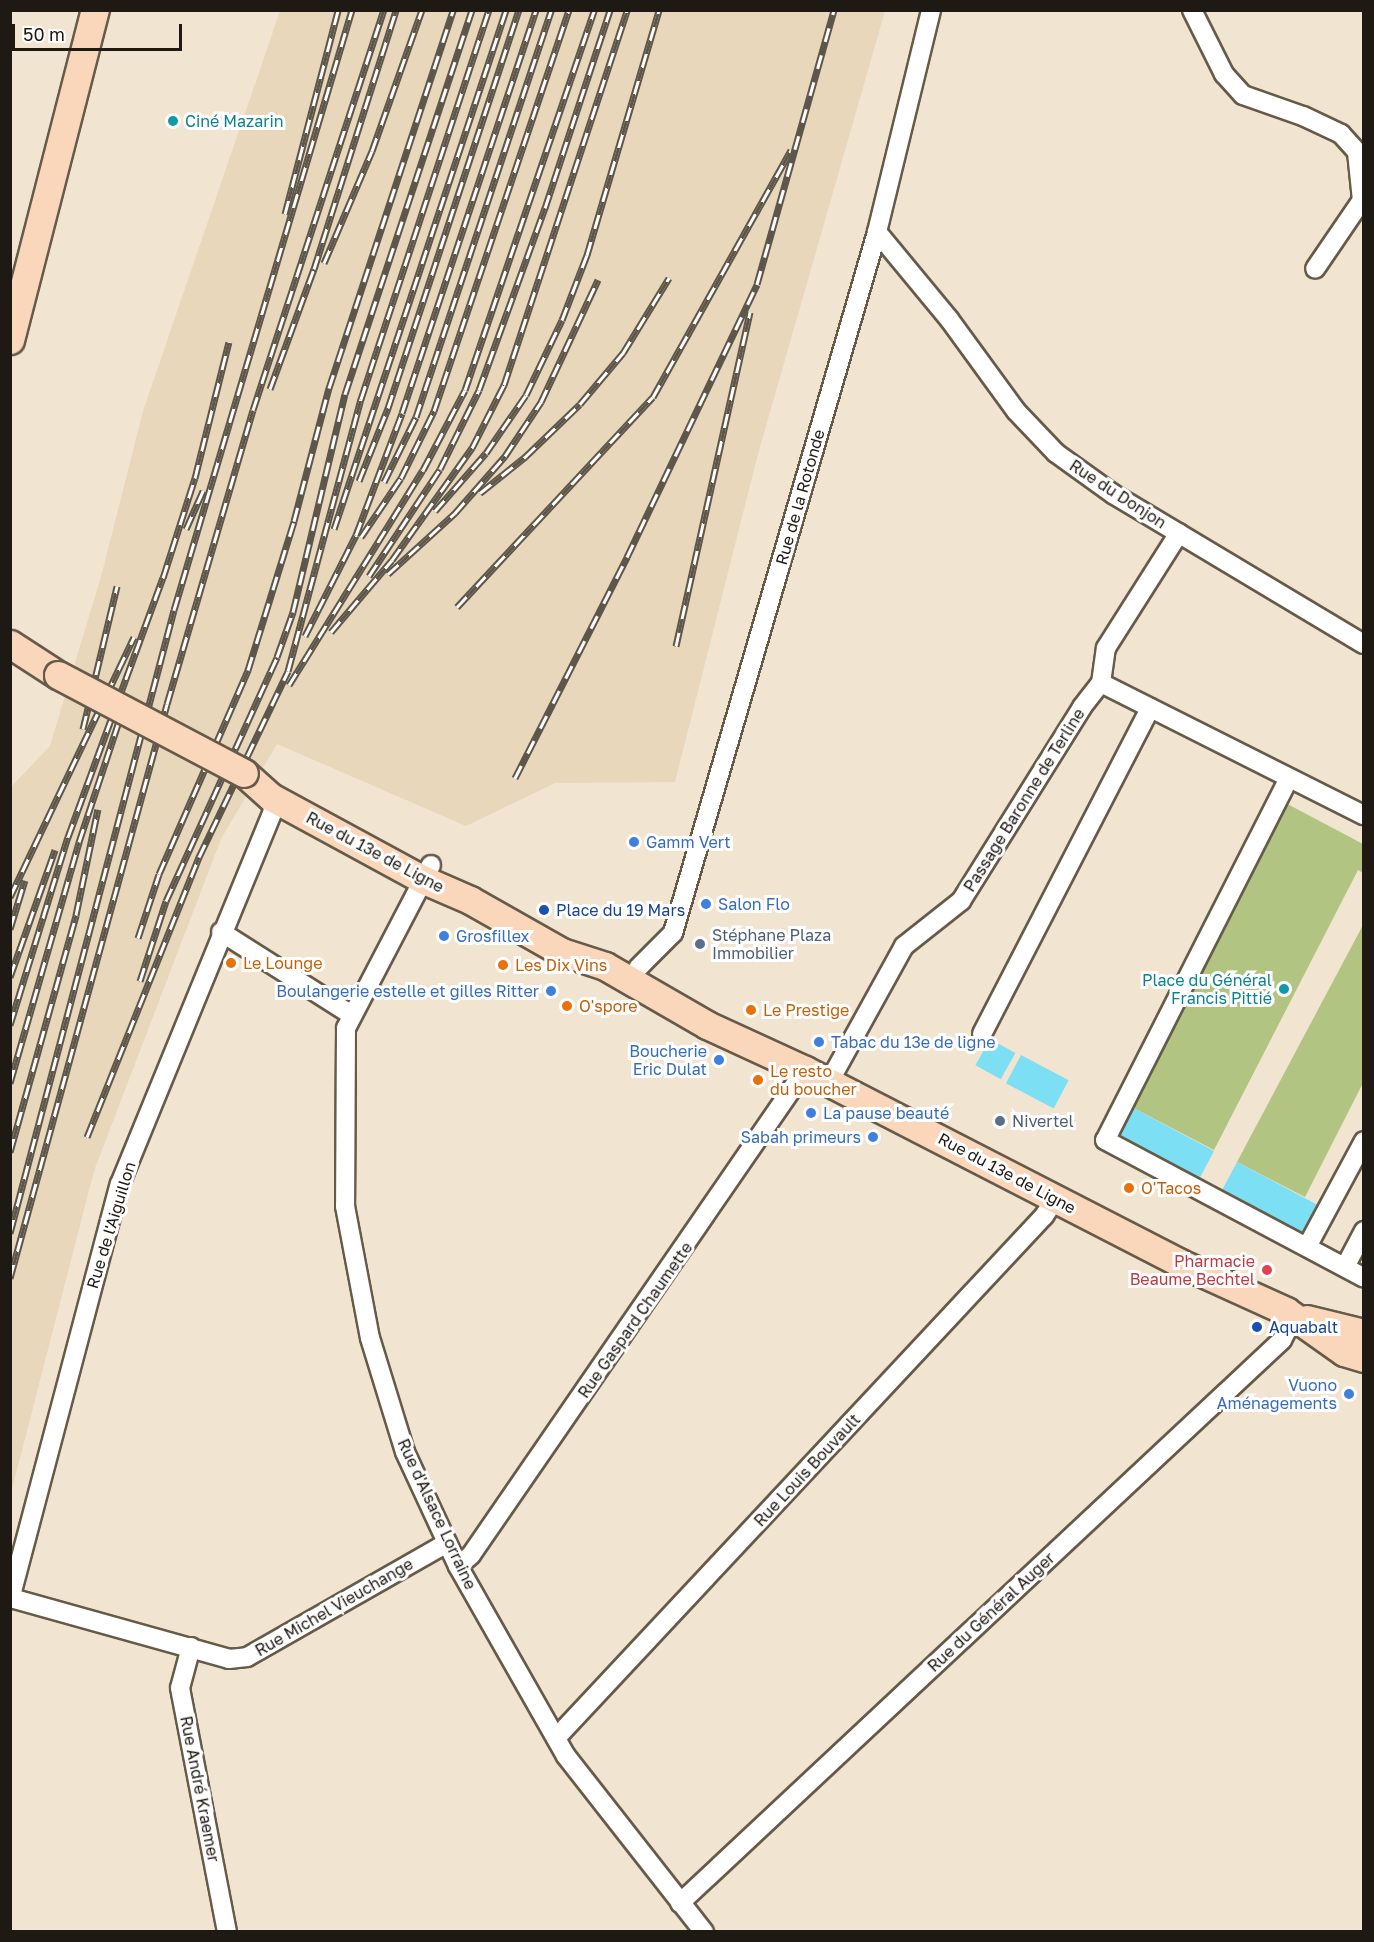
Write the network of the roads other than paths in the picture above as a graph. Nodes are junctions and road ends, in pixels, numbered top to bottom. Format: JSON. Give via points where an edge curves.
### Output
{"nodes":[{"id":1,"x":95,"y":10,"type":"edge"},
{"id":2,"x":931,"y":10,"type":"edge"},
{"id":3,"x":1192,"y":10,"type":"edge"},
{"id":4,"x":877,"y":232,"type":"junction"},
{"id":5,"x":1315,"y":269,"type":"dead end"},
{"id":6,"x":10,"y":340,"type":"edge"},
{"id":7,"x":1179,"y":533,"type":"junction"},
{"id":8,"x":10,"y":631,"type":"edge"},
{"id":9,"x":1364,"y":644,"type":"edge"},
{"id":10,"x":20,"y":651,"type":"edge"},
{"id":11,"x":1101,"y":683,"type":"junction"},
{"id":12,"x":1150,"y":708,"type":"junction"},
{"id":13,"x":244,"y":773,"type":"junction"},
{"id":14,"x":1290,"y":778,"type":"junction"},
{"id":15,"x":271,"y":797,"type":"junction"},
{"id":16,"x":1364,"y":815,"type":"edge"},
{"id":17,"x":428,"y":873,"type":"junction"},
{"id":18,"x":474,"y":895,"type":"junction"},
{"id":19,"x":221,"y":932,"type":"junction"},
{"id":20,"x":638,"y":968,"type":"junction"},
{"id":21,"x":352,"y":1015,"type":"junction"},
{"id":22,"x":729,"y":1032,"type":"junction"},
{"id":23,"x":982,"y":1034,"type":"dead end"},
{"id":24,"x":805,"y":1070,"type":"junction"},
{"id":25,"x":829,"y":1082,"type":"junction"},
{"id":26,"x":1364,"y":1141,"type":"edge"},
{"id":27,"x":1055,"y":1199,"type":"junction"},
{"id":28,"x":1364,"y":1231,"type":"edge"},
{"id":29,"x":1308,"y":1245,"type":"junction"},
{"id":30,"x":1345,"y":1267,"type":"junction"},
{"id":31,"x":1364,"y":1278,"type":"edge"},
{"id":32,"x":1290,"y":1314,"type":"junction"},
{"id":33,"x":1364,"y":1333,"type":"edge"},
{"id":34,"x":1364,"y":1358,"type":"edge"},
{"id":35,"x":447,"y":1543,"type":"junction"},
{"id":36,"x":458,"y":1566,"type":"junction"},
{"id":37,"x":11,"y":1598,"type":"edge"},
{"id":38,"x":191,"y":1647,"type":"junction"},
{"id":39,"x":556,"y":1738,"type":"junction"},
{"id":40,"x":680,"y":1903,"type":"junction"},
{"id":41,"x":227,"y":1932,"type":"edge"},
{"id":42,"x":704,"y":1932,"type":"edge"}],
"edges":[{"from":1,"to":6,"type":"main road"},
{"from":2,"to":4,"type":"street","name":"Rue de la Rotonde"},
{"from":3,"to":5,"type":"street","via":[[1224,74],[1243,95],[1341,134],[1357,152],[1362,200]]},
{"from":4,"to":7,"type":"street","name":"Rue du Donjon","via":[[949,319],[1016,411],[1056,453],[1113,494]]},
{"from":4,"to":20,"type":"street","name":"Rue de la Rotonde","via":[[673,933]]},
{"from":7,"to":9,"type":"street","name":"Rue du Donjon"},
{"from":7,"to":11,"type":"street","via":[[1106,648]]},
{"from":8,"to":10,"type":"main road","name":"Rue du 13e de Ligne"},
{"from":10,"to":13,"type":"main road","name":"Rue du 13e de Ligne","bridge":true},
{"from":11,"to":12,"type":"street"},
{"from":11,"to":25,"type":"street","name":"Passage Baronne de Terline","via":[[1082,707],[961,901],[904,946]]},
{"from":12,"to":14,"type":"street"},
{"from":12,"to":23,"type":"street"},
{"from":13,"to":15,"type":"main road","name":"Rue du 13e de Ligne"},
{"from":13,"to":17,"type":"main road","via":[[270,779]]},
{"from":14,"to":16,"type":"street"},
{"from":14,"to":29,"type":"street","via":[[1105,1140]]},
{"from":15,"to":17,"type":"main road","name":"Rue du 13e de Ligne"},
{"from":15,"to":19,"type":"street","name":"Rue de l'Aiguillon","via":[[273,811]]},
{"from":17,"to":18,"type":"main road","name":"Rue du 13e de Ligne"},
{"from":17,"to":21,"type":"street","name":"Rue d'Alsace Lorraine"},
{"from":18,"to":20,"type":"main road","name":"Rue du 13e de Ligne","via":[[545,933]]},
{"from":18,"to":22,"type":"main road","name":"Rue du 13e de Ligne","via":[[562,952],[605,966],[707,1025]]},
{"from":19,"to":21,"type":"street"},
{"from":19,"to":37,"type":"street","name":"Rue de l'Aiguillon","via":[[120,1184]]},
{"from":20,"to":22,"type":"main road","name":"Rue du 13e de Ligne"},
{"from":21,"to":35,"type":"street","name":"Rue d'Alsace Lorraine","via":[[346,1028],[345,1206],[370,1338],[405,1452]]},
{"from":22,"to":24,"type":"main road","name":"Rue du 13e de Ligne"},
{"from":24,"to":25,"type":"main road","name":"Rue du 13e de Ligne"},
{"from":24,"to":36,"type":"street","name":"Rue Gaspard Chaumette","via":[[485,1536]]},
{"from":25,"to":27,"type":"main road","name":"Rue du 13e de Ligne"},
{"from":26,"to":29,"type":"street"},
{"from":27,"to":32,"type":"main road","name":"Rue du 13e de Ligne"},
{"from":27,"to":39,"type":"street","name":"Rue Louis Bouvault","via":[[1012,1251]]},
{"from":28,"to":30,"type":"street"},
{"from":29,"to":30,"type":"street"},
{"from":30,"to":31,"type":"street"},
{"from":32,"to":33,"type":"main road","name":"Rue du 13e de Ligne"},
{"from":32,"to":34,"type":"main road","name":"Rue du 13e de Ligne","via":[[1344,1352]]},
{"from":32,"to":40,"type":"street","name":"Rue du Général Auger","via":[[1282,1340]]},
{"from":35,"to":36,"type":"street","name":"Rue d'Alsace Lorraine"},
{"from":35,"to":38,"type":"street","name":"Rue Michel Vieuchange","via":[[247,1657],[229,1659]]},
{"from":36,"to":39,"type":"street","name":"Rue d'Alsace Lorraine"},
{"from":37,"to":38,"type":"street","name":"Rue Michel Vieuchange"},
{"from":38,"to":41,"type":"street","name":"Rue André Kraemer","via":[[180,1688]]},
{"from":39,"to":40,"type":"street","name":"Rue d'Alsace Lorraine"},
{"from":40,"to":42,"type":"street","name":"Rue d'Alsace Lorraine"}]}
